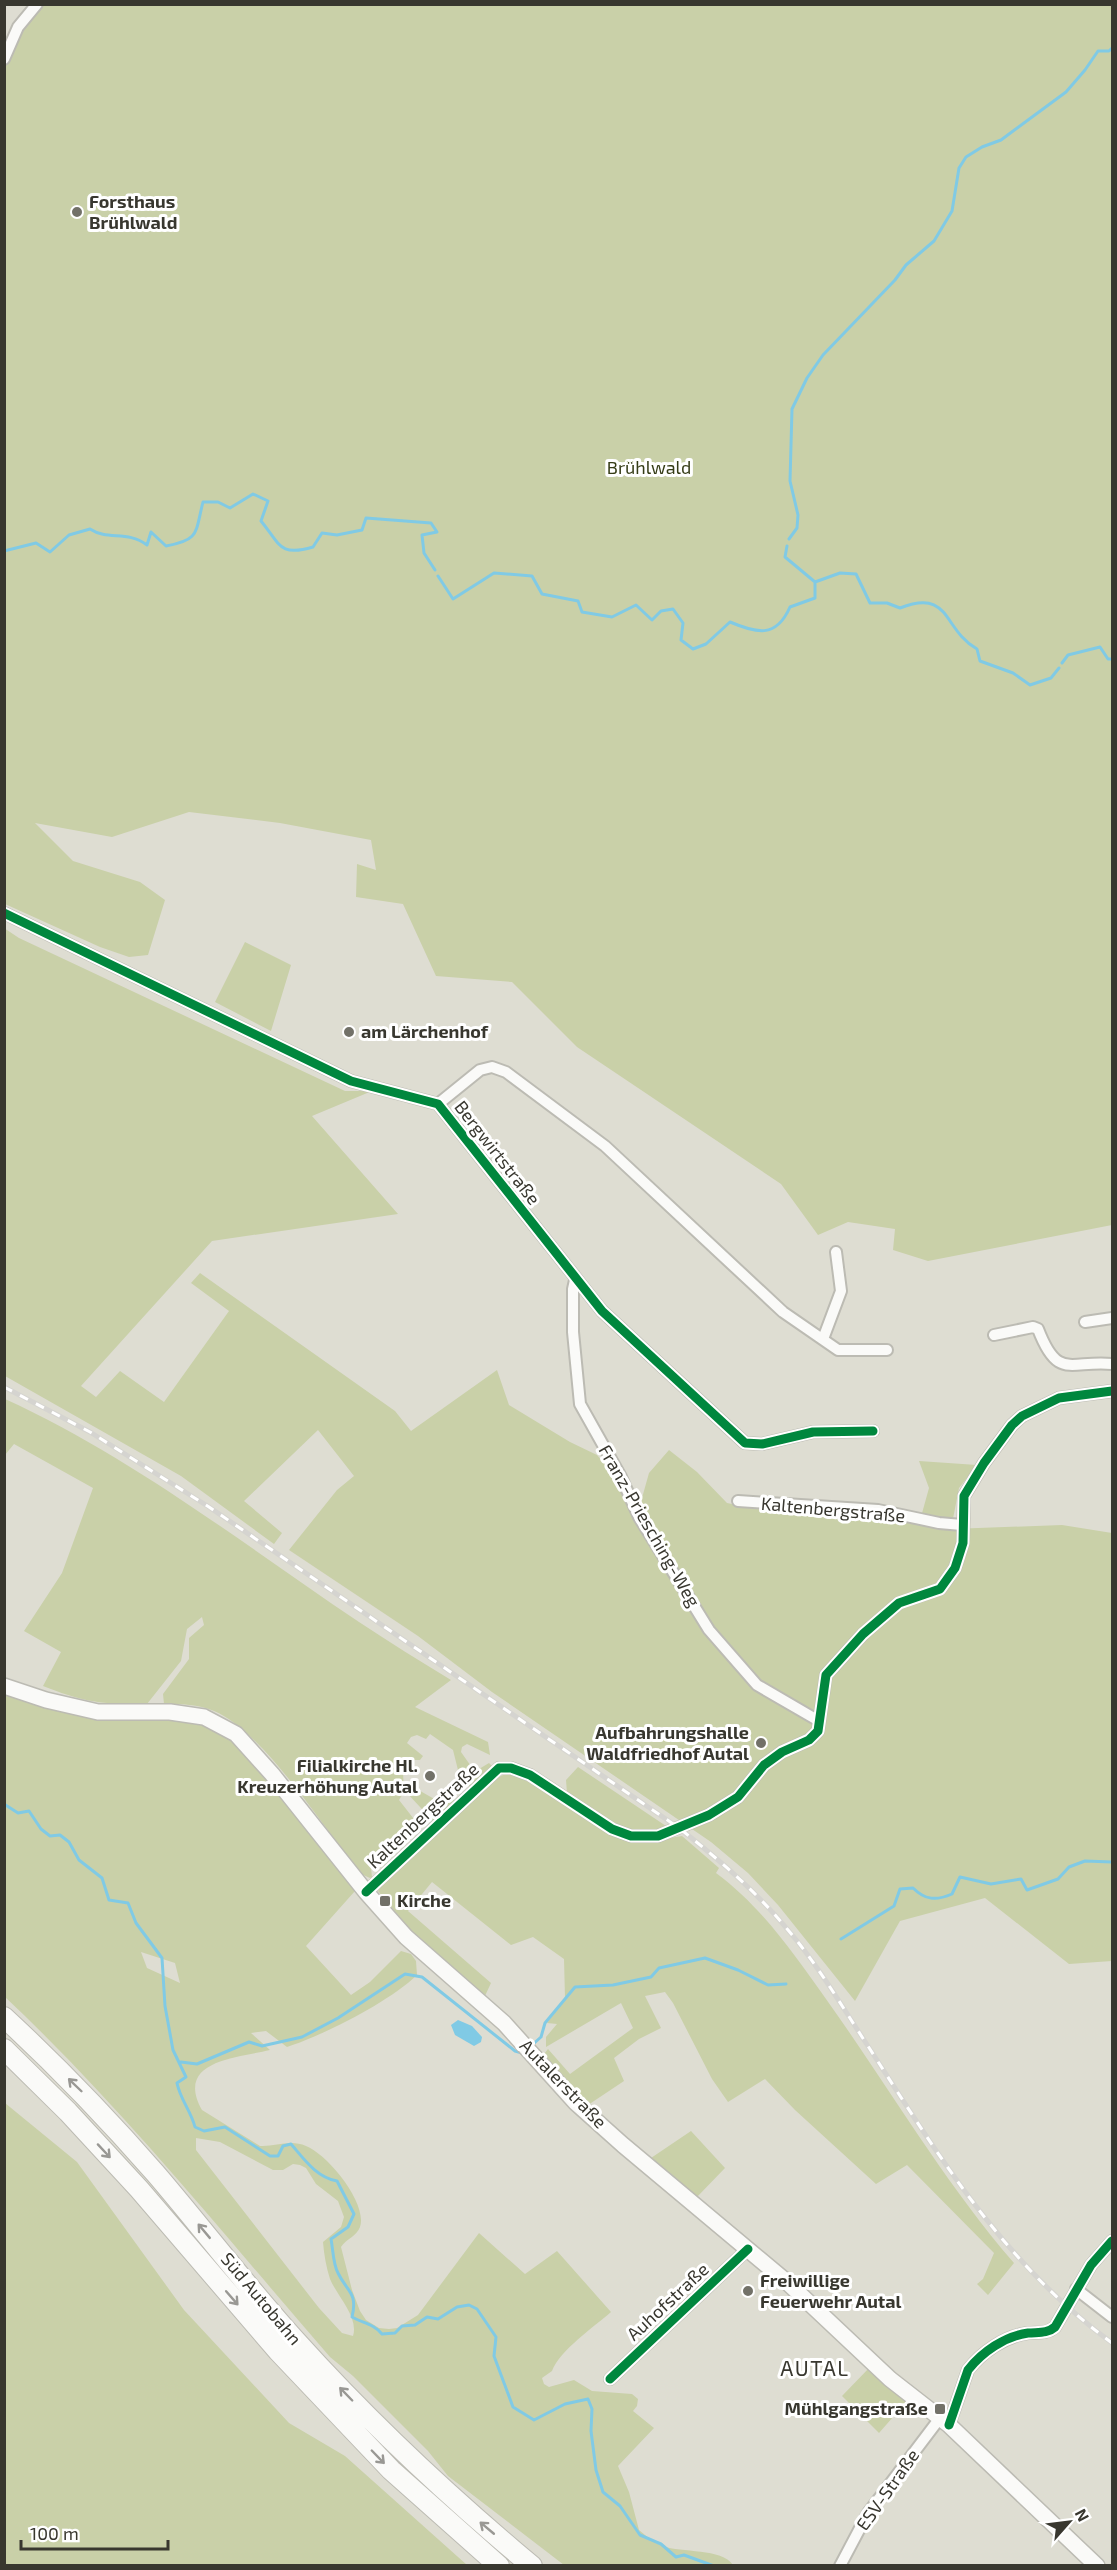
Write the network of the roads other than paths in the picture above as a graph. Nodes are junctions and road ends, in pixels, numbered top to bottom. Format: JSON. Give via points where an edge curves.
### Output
{"nodes":[{"id":1,"x":37,"y":4,"type":"edge"},
{"id":2,"x":4,"y":59,"type":"edge"},
{"id":3,"x":4,"y":913,"type":"edge"},
{"id":4,"x":438,"y":1104,"type":"junction"},
{"id":5,"x":836,"y":1252,"type":"dead end"},
{"id":6,"x":575,"y":1280,"type":"junction"},
{"id":7,"x":1113,"y":1318,"type":"edge"},
{"id":8,"x":1085,"y":1322,"type":"dead end"},
{"id":9,"x":994,"y":1335,"type":"dead end"},
{"id":10,"x":823,"y":1339,"type":"junction"},
{"id":11,"x":887,"y":1350,"type":"dead end"},
{"id":12,"x":1113,"y":1364,"type":"edge"},
{"id":13,"x":1113,"y":1391,"type":"edge"},
{"id":14,"x":873,"y":1431,"type":"dead end"},
{"id":15,"x":738,"y":1501,"type":"dead end"},
{"id":16,"x":962,"y":1525,"type":"junction"},
{"id":17,"x":4,"y":1686,"type":"edge"},
{"id":18,"x":819,"y":1721,"type":"junction"},
{"id":19,"x":366,"y":1892,"type":"junction"},
{"id":20,"x":4,"y":2017,"type":"edge"},
{"id":21,"x":4,"y":2049,"type":"edge"},
{"id":22,"x":1113,"y":2241,"type":"edge"},
{"id":23,"x":748,"y":2249,"type":"junction"},
{"id":24,"x":1076,"y":2289,"type":"junction"},
{"id":25,"x":1113,"y":2317,"type":"edge"},
{"id":26,"x":610,"y":2379,"type":"dead end"},
{"id":27,"x":945,"y":2422,"type":"junction"},
{"id":28,"x":499,"y":2565,"type":"edge"},
{"id":29,"x":532,"y":2565,"type":"edge"},
{"id":30,"x":840,"y":2565,"type":"edge"},
{"id":31,"x":1097,"y":2565,"type":"edge"}],
"edges":[{"from":1,"to":2,"type":"street","via":[[18,27]]},
{"from":3,"to":4,"type":"street","name":"Bergwirtstraße","via":[[351,1081]]},
{"from":4,"to":6,"type":"street","name":"Bergwirtstraße"},
{"from":4,"to":10,"type":"street","name":"Bergwirtstraße","via":[[480,1070],[492,1067],[506,1072],[605,1146],[783,1312]]},
{"from":5,"to":10,"type":"street","via":[[841,1290]]},
{"from":6,"to":14,"type":"street","name":"Bergwirtstraße","via":[[602,1311],[745,1443],[762,1444],[813,1432]]},
{"from":6,"to":18,"type":"street","name":"Franz-Priesching-Weg","via":[[573,1332],[580,1404],[639,1517],[709,1630],[757,1685]]},
{"from":7,"to":8,"type":"street"},
{"from":9,"to":12,"type":"street","via":[[1033,1327],[1038,1329],[1053,1357],[1064,1365]]},
{"from":10,"to":11,"type":"street","name":"Bergwirtstraße","via":[[838,1350]]},
{"from":13,"to":16,"type":"street","name":"Kaltenbergstraße","via":[[1059,1398],[1022,1416],[984,1463],[964,1496]]},
{"from":15,"to":16,"type":"street","name":"Kaltenbergstraße","via":[[878,1510]]},
{"from":16,"to":18,"type":"street","name":"Kaltenbergstraße","via":[[963,1543],[955,1568],[940,1589],[899,1603],[863,1634],[826,1675]]},
{"from":17,"to":19,"type":"main road","name":"Autalerstraße","via":[[98,1712],[170,1712],[204,1717],[236,1734]]},
{"from":18,"to":19,"type":"street","name":"Kaltenbergstraße","via":[[818,1731],[809,1740],[764,1765],[738,1797],[709,1815],[658,1836],[631,1836],[612,1829],[530,1774],[511,1767],[499,1768]]},
{"from":19,"to":23,"type":"main road","name":"Autalerstraße","via":[[406,1937],[523,2042],[598,2124]]},
{"from":29,"to":20,"type":"highway","name":"Süd Autobahn","one_way":true,"via":[[406,2456],[296,2340],[85,2096]]},
{"from":21,"to":28,"type":"highway","name":"Süd Autobahn","one_way":true,"via":[[139,2189],[278,2351],[391,2470]]},
{"from":22,"to":24,"type":"street","name":"ESV-Straße"},
{"from":23,"to":26,"type":"street","name":"Auhofstraße"},
{"from":23,"to":27,"type":"main road","name":"Autalerstraße","via":[[890,2379]]},
{"from":24,"to":25,"type":"street"},
{"from":24,"to":27,"type":"street","name":"ESV-Straße","via":[[1052,2330],[1012,2337],[981,2356],[968,2370]]},
{"from":27,"to":30,"type":"street","name":"ESV-Straße","via":[[868,2513]]},
{"from":27,"to":31,"type":"main road","name":"Autalerstraße"}]}
